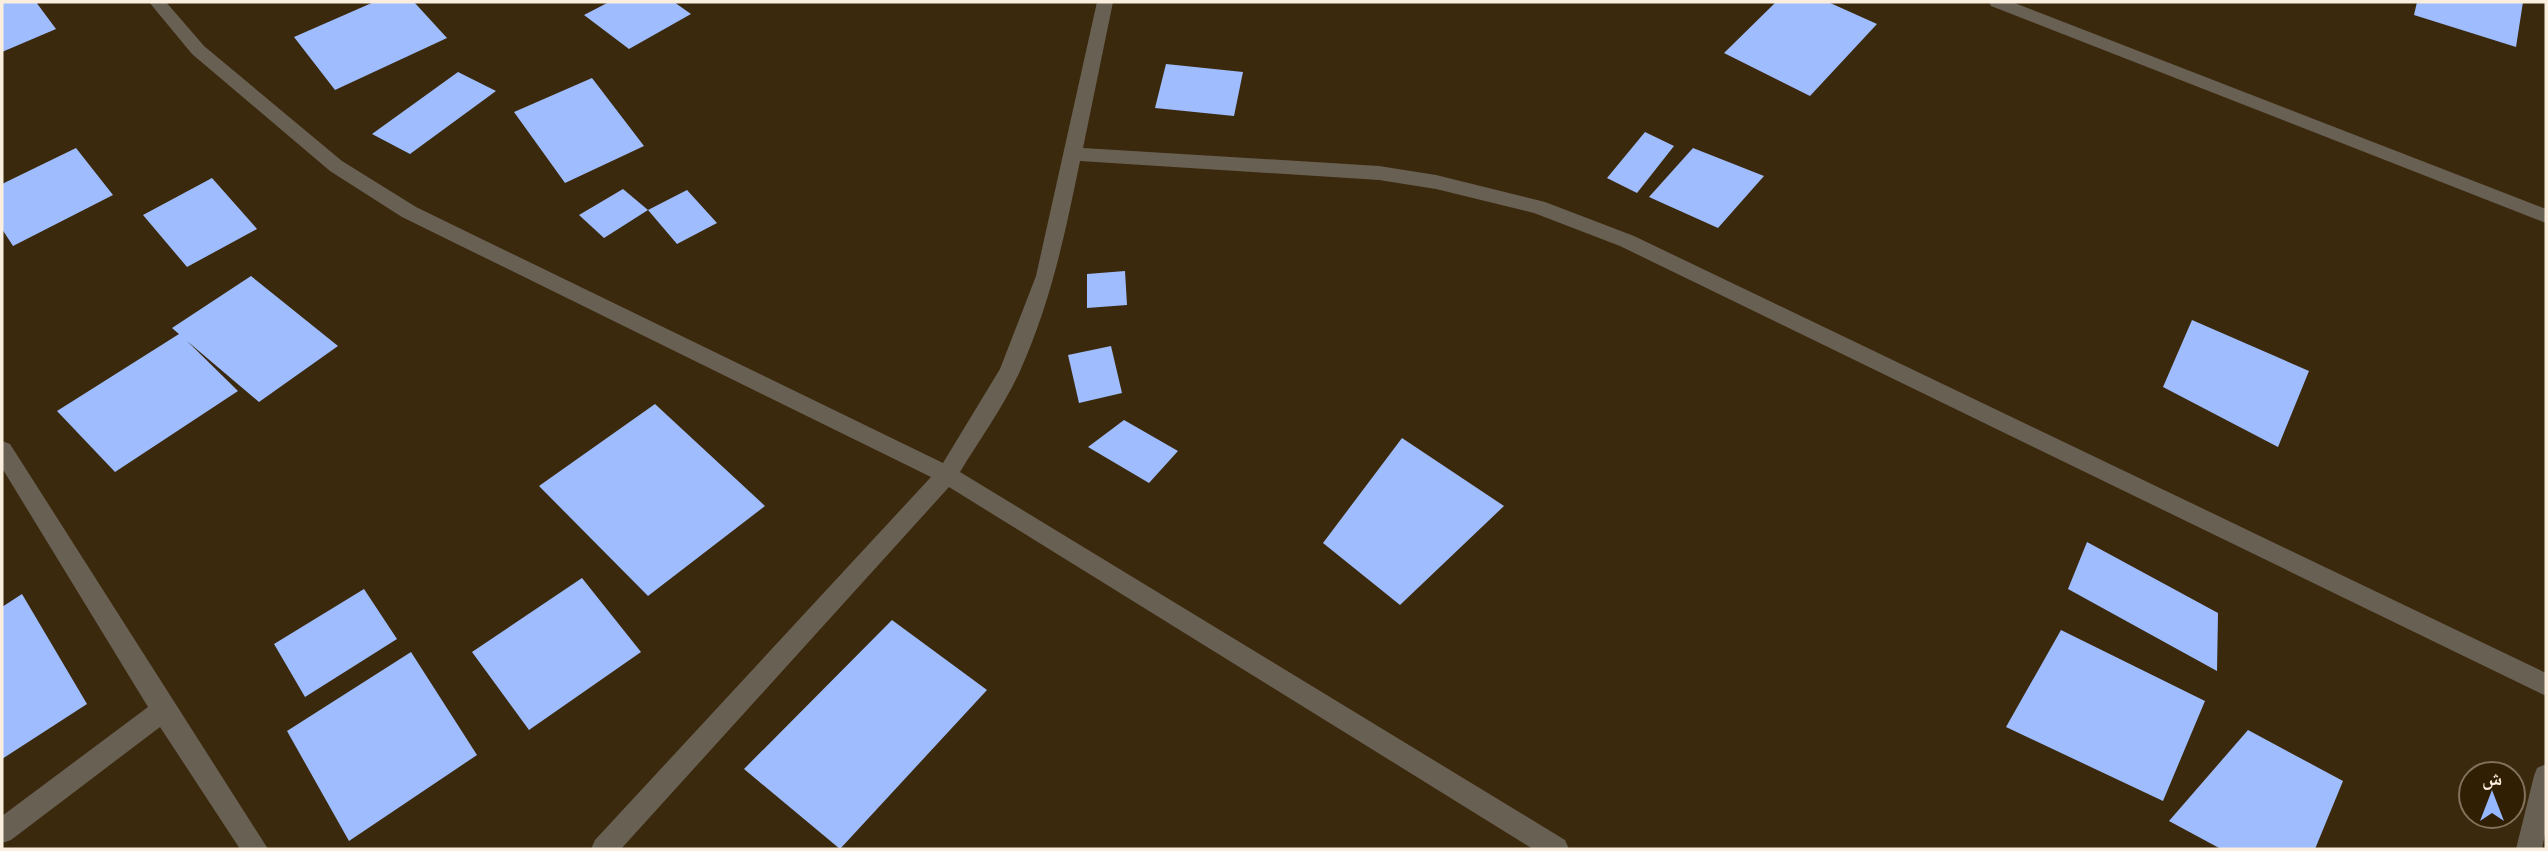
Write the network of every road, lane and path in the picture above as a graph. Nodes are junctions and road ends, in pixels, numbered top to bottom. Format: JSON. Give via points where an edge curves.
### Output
{"nodes":[{"id":1,"x":157,"y":2,"type":"edge"},
{"id":2,"x":1105,"y":2,"type":"edge"},
{"id":3,"x":1997,"y":2,"type":"edge"},
{"id":4,"x":1072,"y":154,"type":"junction"},
{"id":5,"x":2546,"y":216,"type":"edge"},
{"id":6,"x":2,"y":450,"type":"edge"},
{"id":7,"x":947,"y":475,"type":"junction"},
{"id":8,"x":2546,"y":685,"type":"edge"},
{"id":9,"x":163,"y":710,"type":"junction"},
{"id":10,"x":2546,"y":776,"type":"edge"},
{"id":11,"x":2,"y":831,"type":"edge"},
{"id":12,"x":256,"y":849,"type":"edge"},
{"id":13,"x":604,"y":849,"type":"edge"},
{"id":14,"x":1556,"y":849,"type":"edge"},
{"id":15,"x":2529,"y":849,"type":"edge"}],
"edges":[{"from":1,"to":7,"type":"street","via":[[198,50],[336,166],[410,212]]},
{"from":2,"to":4,"type":"street"},
{"from":3,"to":5,"type":"street"},
{"from":4,"to":7,"type":"street","via":[[1046,276],[1030,324],[1009,372]]},
{"from":4,"to":8,"type":"street","via":[[1379,173],[1493,194],[1583,222]]},
{"from":6,"to":9,"type":"street"},
{"from":7,"to":13,"type":"street"},
{"from":7,"to":14,"type":"street"},
{"from":9,"to":11,"type":"street"},
{"from":9,"to":12,"type":"street"},
{"from":10,"to":15,"type":"street"}]}
